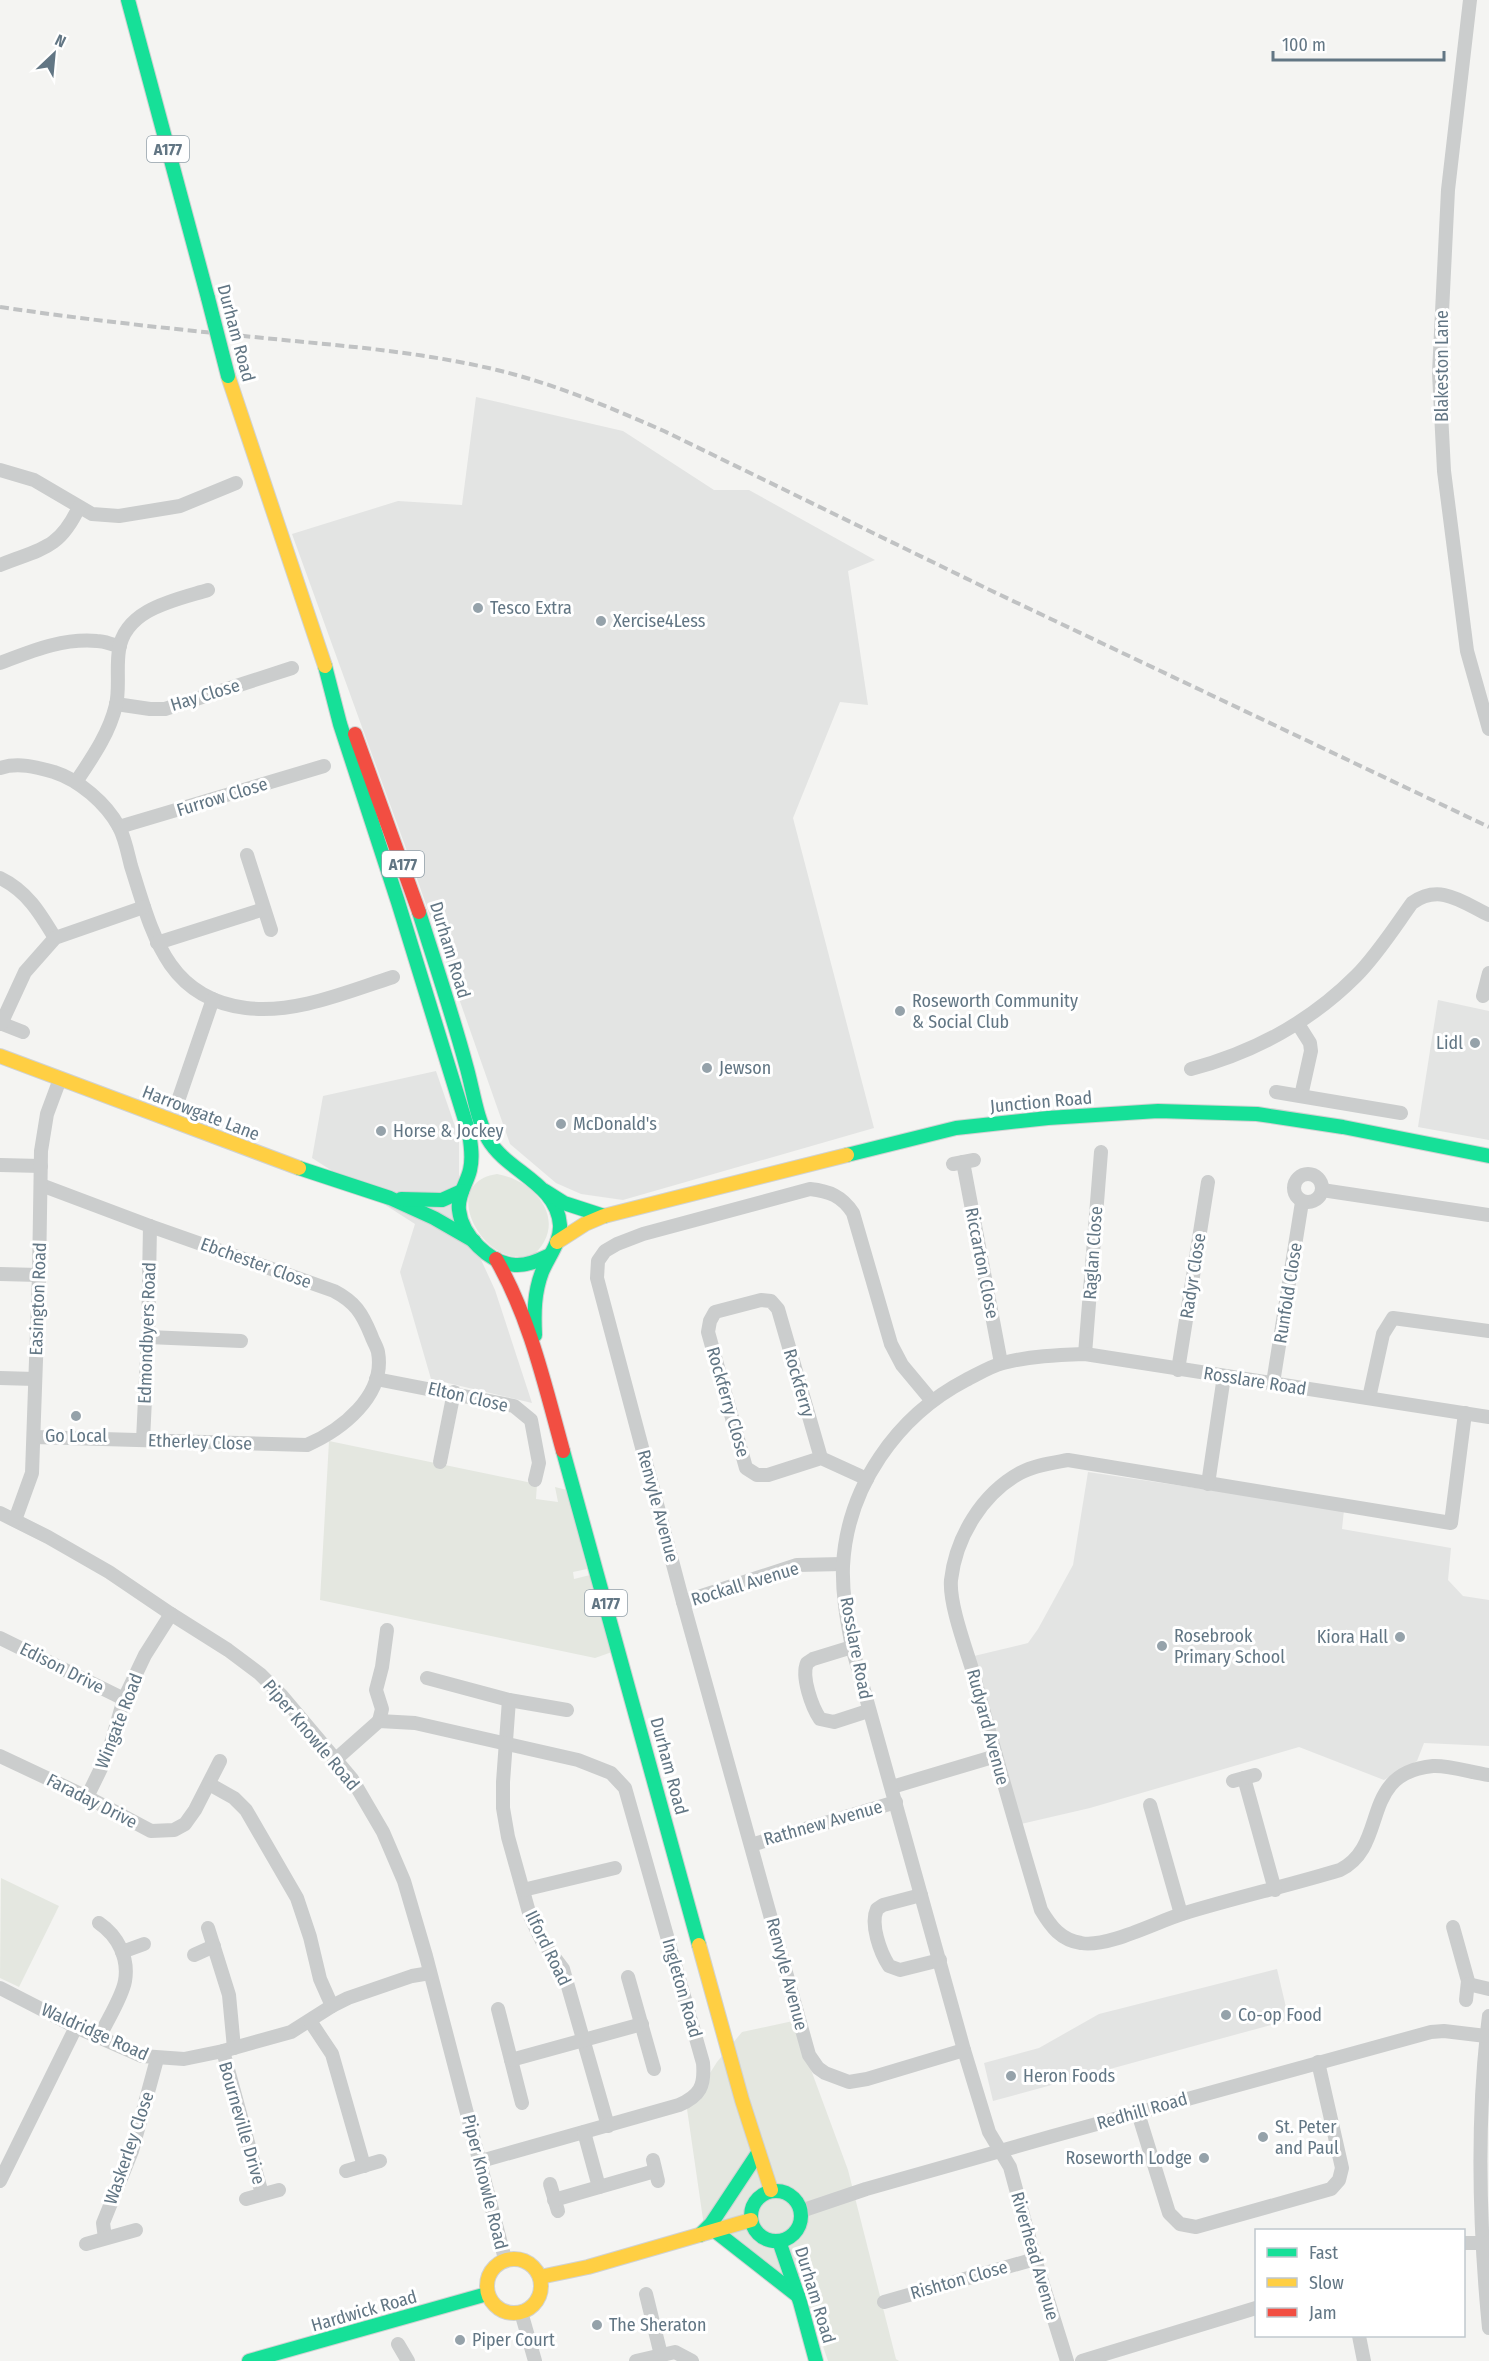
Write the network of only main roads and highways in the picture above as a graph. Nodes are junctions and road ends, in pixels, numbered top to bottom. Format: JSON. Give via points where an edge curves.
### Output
{"nodes":[{"id":1,"x":128,"y":0,"type":"edge"},
{"id":2,"x":326,"y":670,"type":"junction"},
{"id":3,"x":0,"y":1056,"type":"edge"},
{"id":4,"x":1489,"y":1156,"type":"edge"},
{"id":5,"x":516,"y":1168,"type":"junction"},
{"id":6,"x":480,"y":1170,"type":"junction"},
{"id":7,"x":462,"y":1191,"type":"junction"},
{"id":8,"x":544,"y":1191,"type":"junction"},
{"id":9,"x":390,"y":1198,"type":"junction"},
{"id":10,"x":604,"y":1216,"type":"junction"},
{"id":11,"x":474,"y":1241,"type":"junction"},
{"id":12,"x":557,"y":1242,"type":"junction"},
{"id":13,"x":550,"y":1255,"type":"junction"},
{"id":14,"x":496,"y":1259,"type":"junction"},
{"id":15,"x":536,"y":1350,"type":"junction"},
{"id":16,"x":758,"y":2153,"type":"junction"},
{"id":17,"x":771,"y":2190,"type":"junction"},
{"id":18,"x":751,"y":2220,"type":"junction"},
{"id":19,"x":715,"y":2231,"type":"junction"},
{"id":20,"x":700,"y":2235,"type":"junction"},
{"id":21,"x":779,"y":2241,"type":"junction"},
{"id":22,"x":540,"y":2277,"type":"junction"},
{"id":23,"x":488,"y":2294,"type":"junction"},
{"id":24,"x":798,"y":2296,"type":"junction"},
{"id":25,"x":249,"y":2361,"type":"edge"},
{"id":26,"x":816,"y":2361,"type":"edge"}],
"edges":[{"from":1,"to":2,"type":"main road","name":"Durham Road","number":"A177","bridge":true,"via":[[228,376]]},
{"from":2,"to":5,"type":"main road","name":"Durham Road","number":"A177","via":[[363,750],[415,897],[480,1119],[489,1140]]},
{"from":2,"to":6,"type":"main road","name":"Durham Road","number":"A177","via":[[469,1133],[473,1158]]},
{"from":3,"to":9,"type":"main road","name":"Harrowgate Lane","via":[[274,1160]]},
{"from":4,"to":10,"type":"main road","name":"Junction Road","via":[[1257,1114],[1158,1111],[1048,1118],[956,1128]]},
{"from":5,"to":6,"type":"main road","via":[[498,1165]]},
{"from":5,"to":8,"type":"main road","name":"Durham Road"},
{"from":6,"to":7,"type":"main road","name":"Durham Road"},
{"from":7,"to":9,"type":"main road","name":"Harrowgate Lane","via":[[442,1200]]},
{"from":7,"to":11,"type":"main road","name":"Durham Road","via":[[462,1226]]},
{"from":8,"to":10,"type":"main road","via":[[564,1203]]},
{"from":8,"to":12,"type":"main road","name":"Durham Road","via":[[555,1207],[560,1226]]},
{"from":9,"to":11,"type":"main road","name":"Harrowgate Lane"},
{"from":10,"to":12,"type":"main road","name":"Junction Road"},
{"from":11,"to":14,"type":"main road","name":"Durham Road"},
{"from":12,"to":13,"type":"main road","name":"Durham Road"},
{"from":13,"to":14,"type":"main road","name":"Durham Road","via":[[535,1263],[513,1265]]},
{"from":13,"to":15,"type":"main road","name":"Durham Road","number":"A177","via":[[534,1304]]},
{"from":14,"to":15,"type":"main road","name":"Durham Road","number":"A177"},
{"from":15,"to":16,"type":"main road","name":"Durham Road","number":"A177"},
{"from":16,"to":17,"type":"main road","name":"Durham Road","number":"A177"},
{"from":16,"to":20,"type":"main road"},
{"from":17,"to":18,"type":"main road","via":[[758,2197]]},
{"from":17,"to":21,"type":"main road","name":"Durham Road","via":[[788,2193],[801,2211],[795,2232]]},
{"from":18,"to":19,"type":"main road"},
{"from":18,"to":21,"type":"main road","name":"Durham Road","via":[[765,2239]]},
{"from":19,"to":20,"type":"main road"},
{"from":19,"to":24,"type":"main road"},
{"from":20,"to":22,"type":"main road"},
{"from":21,"to":24,"type":"main road","name":"Durham Road"},
{"from":22,"to":23,"type":"main road","via":[[539,2297],[521,2312],[501,2310]]},
{"from":22,"to":23,"type":"main road","via":[[527,2262],[505,2259],[488,2275]]},
{"from":23,"to":25,"type":"main road","name":"Hardwick Road"},
{"from":24,"to":26,"type":"main road","name":"Durham Road"}]}
